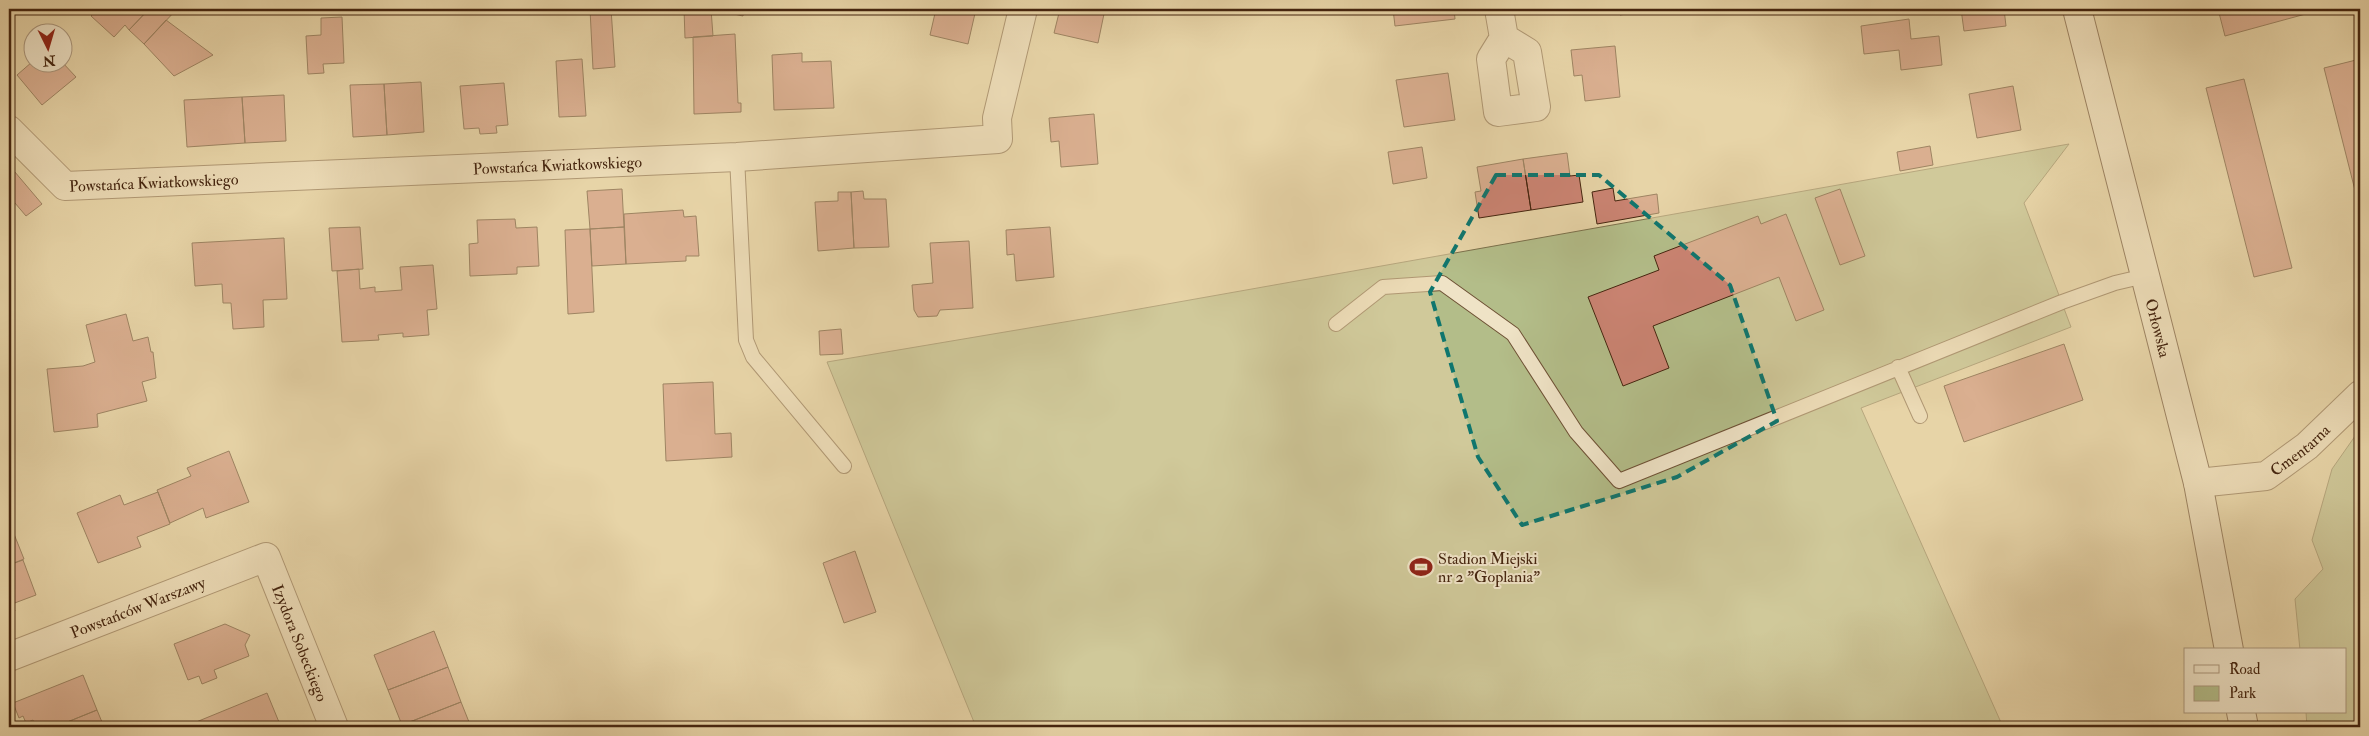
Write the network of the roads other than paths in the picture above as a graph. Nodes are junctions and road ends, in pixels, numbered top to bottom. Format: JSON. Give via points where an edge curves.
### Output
{"nodes":[{"id":1,"x":1023,"y":9,"type":"edge"},
{"id":2,"x":1499,"y":9,"type":"edge"},
{"id":3,"x":2077,"y":9,"type":"edge"},
{"id":4,"x":1504,"y":38,"type":"dead end"},
{"id":5,"x":9,"y":130,"type":"edge"},
{"id":6,"x":737,"y":157,"type":"junction"},
{"id":7,"x":2145,"y":276,"type":"junction"},
{"id":8,"x":1336,"y":324,"type":"dead end"},
{"id":9,"x":1898,"y":367,"type":"junction"},
{"id":10,"x":2360,"y":395,"type":"edge"},
{"id":11,"x":1920,"y":416,"type":"dead end"},
{"id":12,"x":844,"y":466,"type":"dead end"},
{"id":13,"x":2198,"y":483,"type":"junction"},
{"id":14,"x":266,"y":557,"type":"joint"},
{"id":15,"x":2229,"y":648,"type":"edge"},
{"id":16,"x":9,"y":656,"type":"edge"},
{"id":17,"x":2241,"y":714,"type":"edge"},
{"id":18,"x":334,"y":727,"type":"edge"},
{"id":19,"x":2244,"y":727,"type":"edge"}],
"edges":[{"from":1,"to":6,"type":"street","name":"Powstańca Kwiatkowskiego","via":[[997,118],[998,138]]},
{"from":2,"to":4,"type":"street"},
{"from":3,"to":7,"type":"street","name":"Orłowska"},
{"from":5,"to":6,"type":"street","name":"Powstańca Kwiatkowskiego","via":[[65,186]]},
{"from":6,"to":12,"type":"lane","via":[[746,340],[753,357]]},
{"from":7,"to":9,"type":"lane","via":[[2062,302]]},
{"from":7,"to":13,"type":"street","name":"Orłowska"},
{"from":8,"to":9,"type":"lane","via":[[1383,287],[1442,284],[1513,334],[1576,432],[1619,481]]},
{"from":9,"to":11,"type":"lane"},
{"from":10,"to":13,"type":"street","name":"Cmentarna","via":[[2307,446],[2266,476]]},
{"from":13,"to":15,"type":"street","name":"Orłowska"},
{"from":14,"to":16,"type":"street","name":"Powstańców Warszawy"},
{"from":14,"to":18,"type":"street","name":"Izydora Sobeckiego"},
{"from":17,"to":19,"type":"street"}]}
